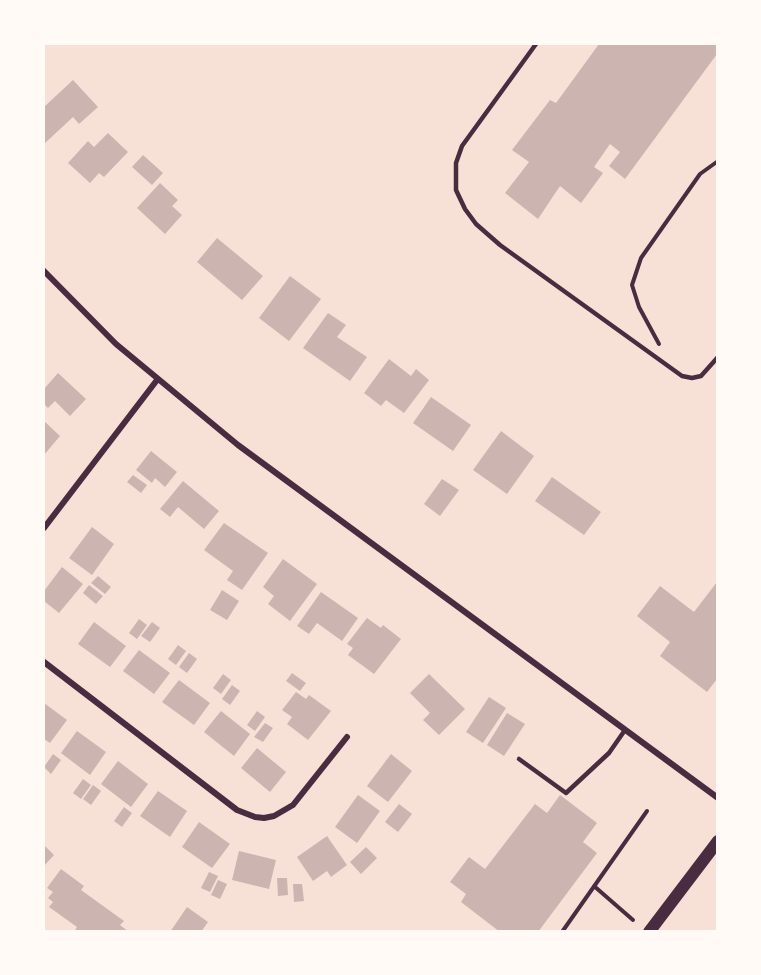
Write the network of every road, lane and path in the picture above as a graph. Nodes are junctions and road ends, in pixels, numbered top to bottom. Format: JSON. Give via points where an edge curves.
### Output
{"nodes":[{"id":1,"x":536,"y":44,"type":"edge"},
{"id":2,"x":717,"y":161,"type":"edge"},
{"id":3,"x":44,"y":271,"type":"edge"},
{"id":4,"x":717,"y":357,"type":"edge"},
{"id":5,"x":670,"y":368,"type":"junction"},
{"id":6,"x":158,"y":380,"type":"junction"},
{"id":7,"x":44,"y":528,"type":"edge"},
{"id":8,"x":44,"y":662,"type":"edge"},
{"id":9,"x":625,"y":729,"type":"junction"},
{"id":10,"x":347,"y":736,"type":"dead end"},
{"id":11,"x":519,"y":759,"type":"dead end"},
{"id":12,"x":717,"y":798,"type":"edge"},
{"id":13,"x":647,"y":812,"type":"dead end"},
{"id":14,"x":717,"y":840,"type":"edge"},
{"id":15,"x":594,"y":886,"type":"junction"},
{"id":16,"x":633,"y":920,"type":"dead end"},
{"id":17,"x":562,"y":932,"type":"edge"},
{"id":18,"x":649,"y":932,"type":"edge"}],
"edges":[{"from":1,"to":5,"type":"lane","via":[[462,146],[456,163],[456,190],[476,224],[500,245]]},
{"from":2,"to":5,"type":"path","via":[[700,174],[641,258],[632,285]]},
{"from":3,"to":6,"type":"street","via":[[116,344]]},
{"from":4,"to":5,"type":"lane","via":[[701,376],[682,376]]},
{"from":6,"to":7,"type":"street"},
{"from":6,"to":9,"type":"street","via":[[238,445]]},
{"from":8,"to":10,"type":"street","via":[[237,810],[255,818],[274,816],[293,805]]},
{"from":9,"to":11,"type":"lane","via":[[609,753],[566,793]]},
{"from":9,"to":12,"type":"street"},
{"from":13,"to":15,"type":"path"},
{"from":14,"to":18,"type":"main road"},
{"from":15,"to":16,"type":"path"},
{"from":15,"to":17,"type":"path"}]}
